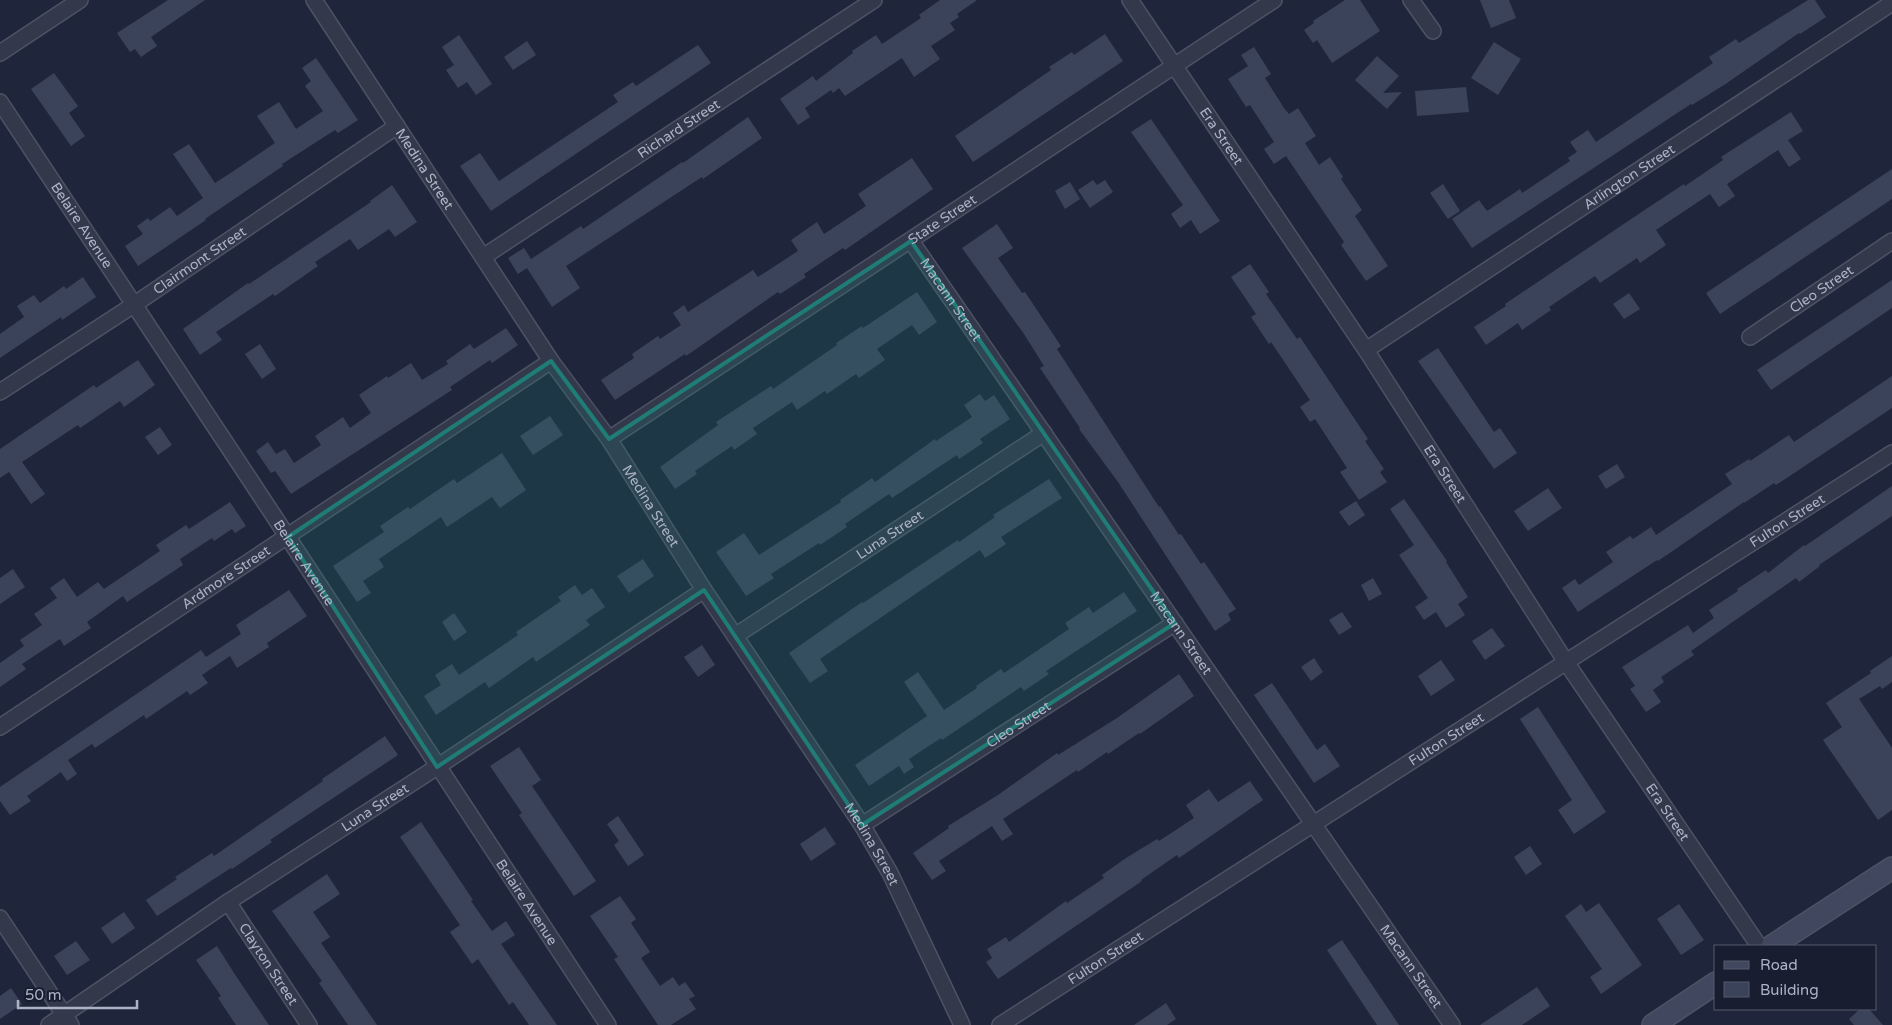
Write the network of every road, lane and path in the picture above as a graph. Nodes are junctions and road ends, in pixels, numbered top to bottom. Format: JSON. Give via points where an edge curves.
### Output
{"nodes":[{"id":1,"x":80,"y":0,"type":"edge"},
{"id":2,"x":314,"y":0,"type":"edge"},
{"id":3,"x":874,"y":0,"type":"edge"},
{"id":4,"x":1130,"y":0,"type":"edge"},
{"id":5,"x":1274,"y":0,"type":"edge"},
{"id":6,"x":1411,"y":0,"type":"edge"},
{"id":7,"x":1892,"y":3,"type":"edge"},
{"id":8,"x":1433,"y":31,"type":"dead end"},
{"id":9,"x":0,"y":53,"type":"edge"},
{"id":10,"x":1175,"y":67,"type":"junction"},
{"id":11,"x":0,"y":102,"type":"edge"},
{"id":12,"x":397,"y":126,"type":"junction"},
{"id":13,"x":911,"y":241,"type":"junction"},
{"id":14,"x":1892,"y":241,"type":"edge"},
{"id":15,"x":483,"y":257,"type":"junction"},
{"id":16,"x":135,"y":304,"type":"junction"},
{"id":17,"x":1750,"y":337,"type":"dead end"},
{"id":18,"x":1366,"y":350,"type":"junction"},
{"id":19,"x":551,"y":361,"type":"junction"},
{"id":20,"x":0,"y":392,"type":"edge"},
{"id":21,"x":1044,"y":433,"type":"junction"},
{"id":22,"x":609,"y":439,"type":"junction"},
{"id":23,"x":1892,"y":453,"type":"edge"},
{"id":24,"x":288,"y":537,"type":"junction"},
{"id":25,"x":704,"y":590,"type":"junction"},
{"id":26,"x":1175,"y":623,"type":"junction"},
{"id":27,"x":735,"y":636,"type":"junction"},
{"id":28,"x":1566,"y":662,"type":"junction"},
{"id":29,"x":0,"y":727,"type":"edge"},
{"id":30,"x":437,"y":767,"type":"junction"},
{"id":31,"x":1313,"y":824,"type":"junction"},
{"id":32,"x":862,"y":825,"type":"junction"},
{"id":33,"x":1892,"y":868,"type":"edge"},
{"id":34,"x":228,"y":902,"type":"junction"},
{"id":35,"x":0,"y":918,"type":"edge"},
{"id":36,"x":1758,"y":945,"type":"edge"},
{"id":37,"x":1774,"y":945,"type":"edge"},
{"id":38,"x":1714,"y":984,"type":"edge"},
{"id":39,"x":67,"y":1020,"type":"edge"},
{"id":40,"x":49,"y":1025,"type":"edge"},
{"id":41,"x":309,"y":1025,"type":"edge"},
{"id":42,"x":608,"y":1025,"type":"edge"},
{"id":43,"x":962,"y":1025,"type":"edge"},
{"id":44,"x":1000,"y":1025,"type":"edge"},
{"id":45,"x":1452,"y":1025,"type":"edge"},
{"id":46,"x":1652,"y":1025,"type":"edge"}],
"edges":[{"from":1,"to":9,"type":"street"},
{"from":2,"to":12,"type":"street","name":"Medina Street"},
{"from":3,"to":15,"type":"street","name":"Richard Street"},
{"from":4,"to":10,"type":"street","name":"Era Street"},
{"from":5,"to":10,"type":"street","name":"State Street"},
{"from":6,"to":8,"type":"street"},
{"from":7,"to":18,"type":"street","name":"Arlington Street"},
{"from":10,"to":13,"type":"street","name":"State Street"},
{"from":10,"to":18,"type":"street","name":"Era Street"},
{"from":11,"to":16,"type":"street","name":"Belaire Avenue"},
{"from":12,"to":15,"type":"street","name":"Medina Street"},
{"from":12,"to":16,"type":"street","name":"Clairmont Street"},
{"from":13,"to":21,"type":"street","name":"Macann Street"},
{"from":13,"to":22,"type":"street","name":"State Street"},
{"from":14,"to":17,"type":"street","name":"Cleo Street"},
{"from":15,"to":19,"type":"street","name":"Medina Street"},
{"from":16,"to":20,"type":"street","name":"Clairmont Street"},
{"from":16,"to":24,"type":"street","name":"Belaire Avenue"},
{"from":18,"to":28,"type":"street","name":"Era Street"},
{"from":19,"to":22,"type":"street","name":"Medina Street"},
{"from":19,"to":24,"type":"street","name":"Ardmore Street"},
{"from":21,"to":26,"type":"street","name":"Macann Street"},
{"from":21,"to":27,"type":"street","name":"Luna Street"},
{"from":22,"to":25,"type":"street","name":"Medina Street"},
{"from":23,"to":28,"type":"street","name":"Fulton Street"},
{"from":24,"to":29,"type":"street","name":"Ardmore Street"},
{"from":24,"to":30,"type":"street","name":"Belaire Avenue"},
{"from":25,"to":27,"type":"street","name":"Medina Street"},
{"from":25,"to":30,"type":"street","name":"Luna Street"},
{"from":26,"to":31,"type":"street","name":"Macann Street"},
{"from":26,"to":32,"type":"street","name":"Cleo Street"},
{"from":27,"to":32,"type":"street","name":"Medina Street"},
{"from":28,"to":31,"type":"street","name":"Fulton Street"},
{"from":28,"to":36,"type":"street","name":"Era Street"},
{"from":30,"to":34,"type":"street","name":"Luna Street"},
{"from":30,"to":42,"type":"street","name":"Belaire Avenue"},
{"from":31,"to":44,"type":"street","name":"Fulton Street"},
{"from":31,"to":45,"type":"street","name":"Macann Street"},
{"from":32,"to":43,"type":"street","name":"Medina Street","via":[[890,873]]},
{"from":33,"to":37,"type":"main road"},
{"from":34,"to":39,"type":"street","name":"Luna Street"},
{"from":34,"to":41,"type":"street","name":"Clayton Street"},
{"from":35,"to":39,"type":"street"},
{"from":38,"to":46,"type":"main road"},
{"from":39,"to":40,"type":"street","name":"Luna Street"}]}
